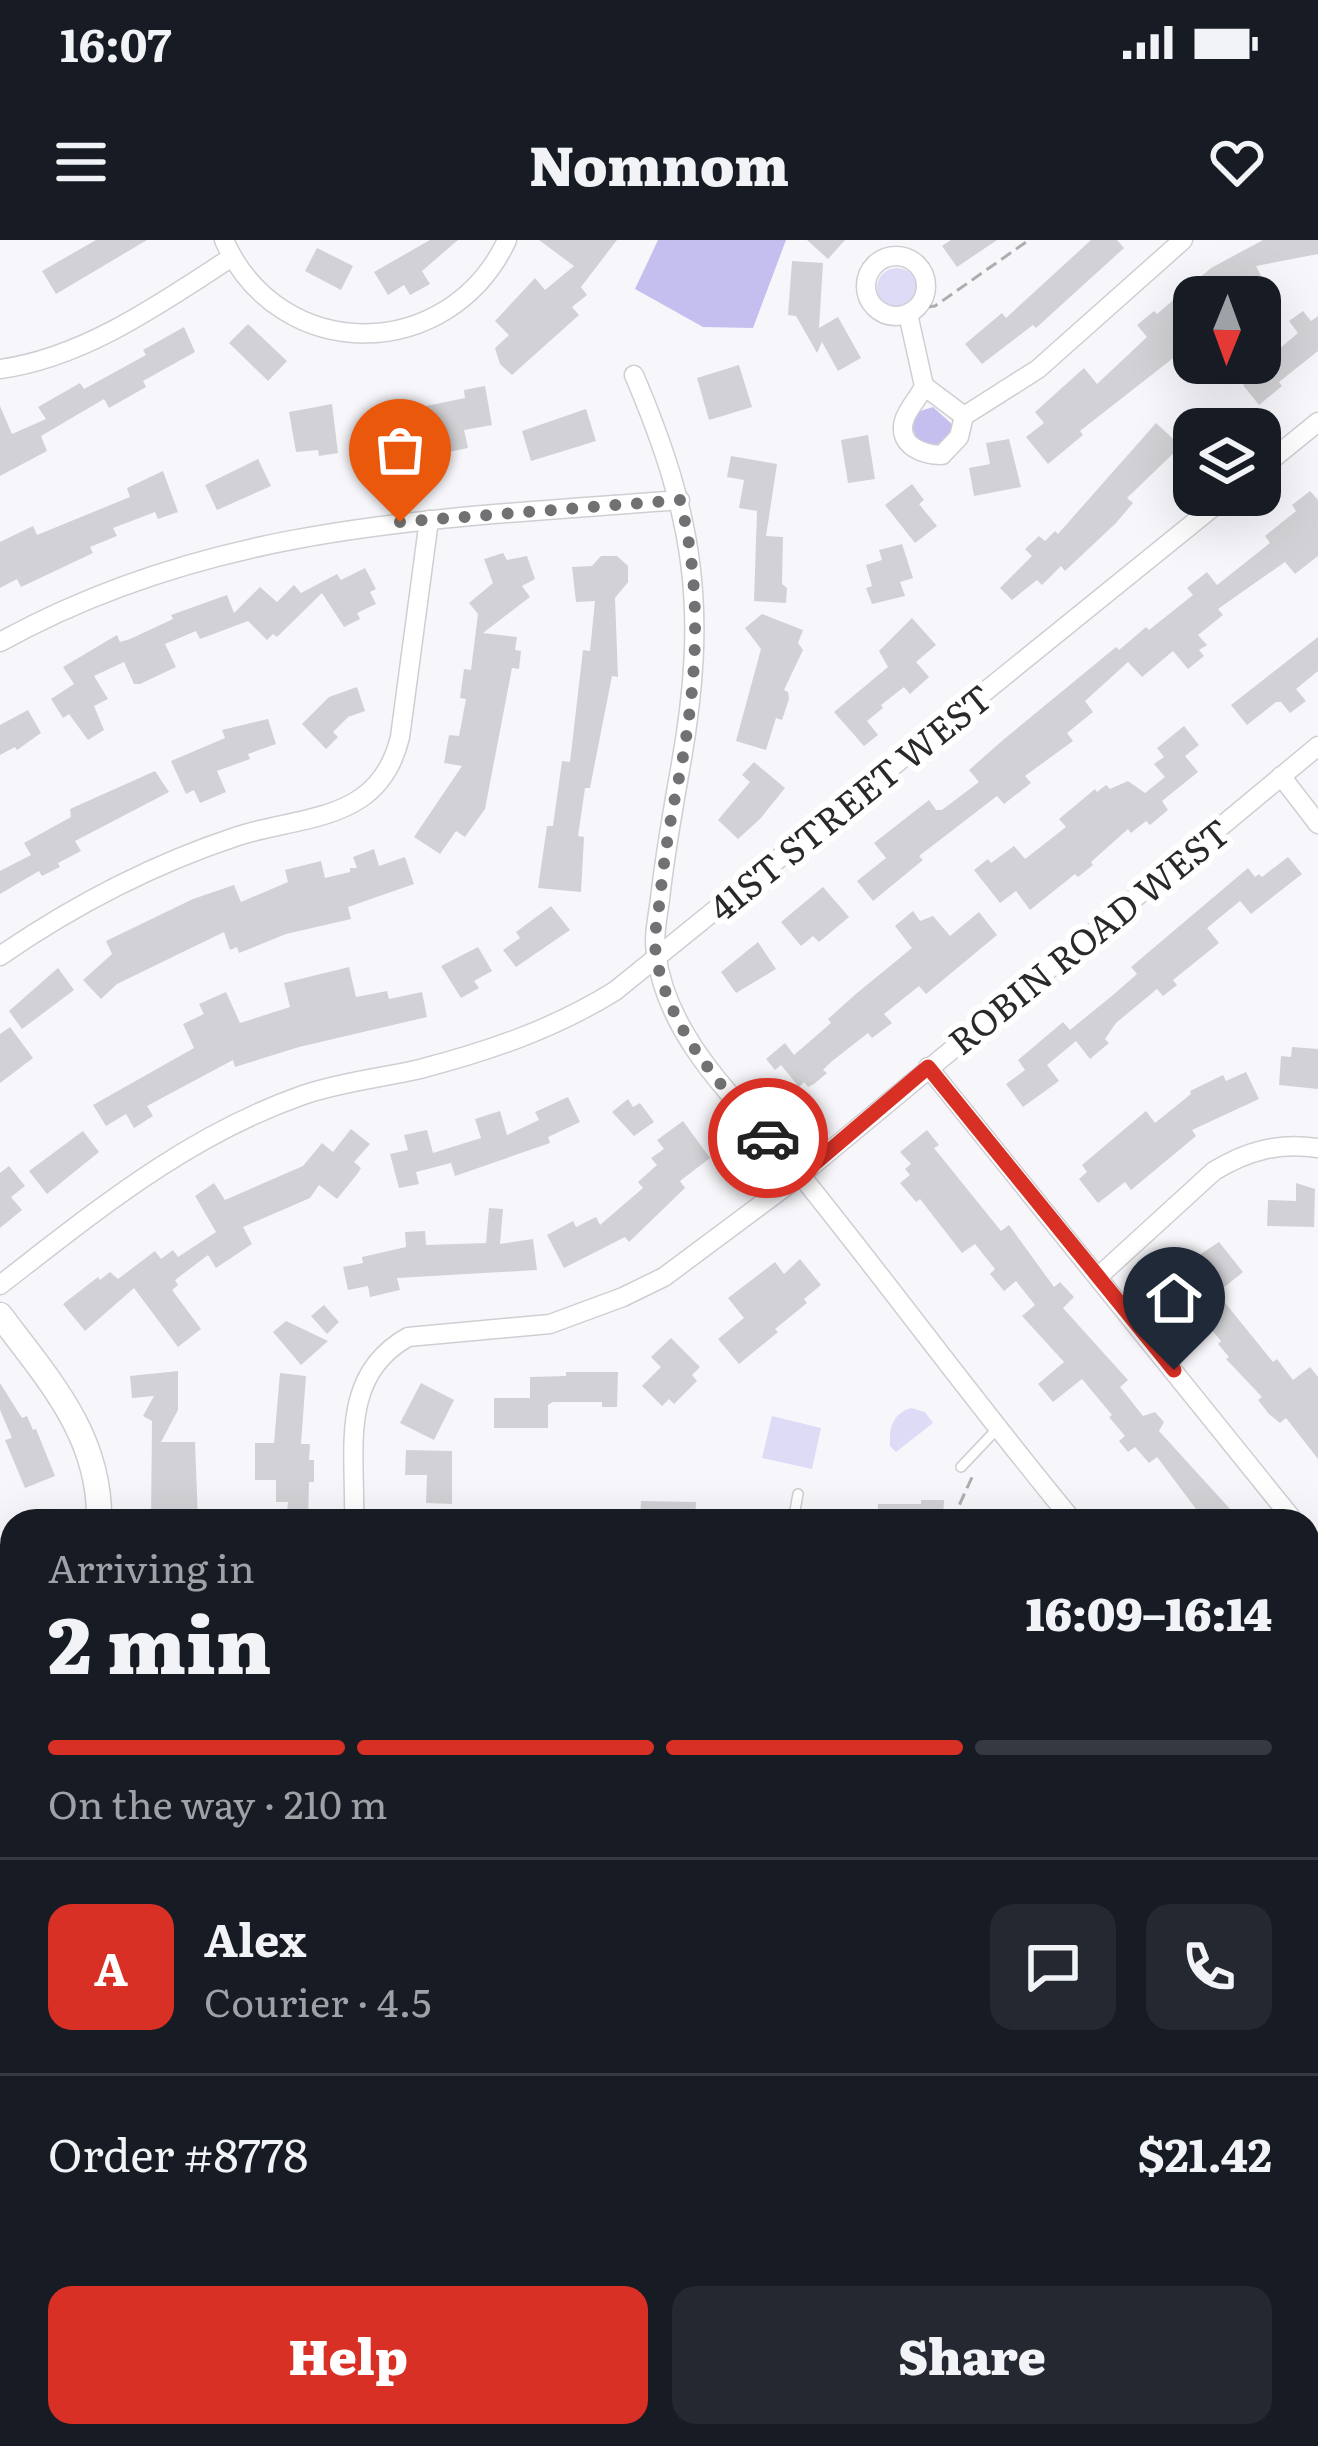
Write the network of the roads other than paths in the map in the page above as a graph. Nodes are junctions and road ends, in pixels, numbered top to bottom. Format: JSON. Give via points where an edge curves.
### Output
{"nodes":[{"id":1,"x":507,"y":240,"type":"edge"},
{"id":2,"x":1183,"y":240,"type":"edge"},
{"id":3,"x":228,"y":248,"type":"edge"},
{"id":4,"x":912,"y":312,"type":"road end"},
{"id":5,"x":0,"y":369,"type":"edge"},
{"id":6,"x":634,"y":375,"type":"dead end"},
{"id":7,"x":924,"y":386,"type":"junction"},
{"id":8,"x":964,"y":416,"type":"junction"},
{"id":9,"x":1318,"y":422,"type":"edge"},
{"id":10,"x":1281,"y":453,"type":"edge"},
{"id":11,"x":680,"y":500,"type":"junction"},
{"id":12,"x":1202,"y":516,"type":"edge"},
{"id":13,"x":429,"y":520,"type":"junction"},
{"id":14,"x":0,"y":642,"type":"edge"},
{"id":15,"x":1318,"y":746,"type":"edge"},
{"id":16,"x":1281,"y":776,"type":"junction"},
{"id":17,"x":1318,"y":824,"type":"edge"},
{"id":18,"x":0,"y":956,"type":"edge"},
{"id":19,"x":656,"y":956,"type":"junction"},
{"id":20,"x":928,"y":1067,"type":"junction"},
{"id":21,"x":1318,"y":1148,"type":"edge"},
{"id":22,"x":801,"y":1175,"type":"junction"},
{"id":23,"x":1099,"y":1276,"type":"junction"},
{"id":24,"x":0,"y":1285,"type":"edge"},
{"id":25,"x":0,"y":1315,"type":"edge"},
{"id":26,"x":998,"y":1430,"type":"junction"},
{"id":27,"x":962,"y":1466,"type":"dead end"},
{"id":28,"x":798,"y":1494,"type":"dead end"},
{"id":29,"x":99,"y":1509,"type":"edge"},
{"id":30,"x":354,"y":1509,"type":"edge"},
{"id":31,"x":796,"y":1509,"type":"edge"},
{"id":32,"x":1063,"y":1509,"type":"edge"},
{"id":33,"x":1284,"y":1509,"type":"edge"}],
"edges":[{"from":1,"to":3,"type":"street","via":[[456,307],[405,329],[365,335],[313,325],[272,301]]},
{"from":2,"to":8,"type":"street","via":[[1037,369]]},
{"from":3,"to":5,"type":"street","via":[[90,341]]},
{"from":4,"to":7,"type":"street"},
{"from":6,"to":11,"type":"street"},
{"from":7,"to":8,"type":"street"},
{"from":7,"to":8,"type":"street","via":[[904,420],[912,446],[942,455]]},
{"from":9,"to":10,"type":"street"},
{"from":11,"to":13,"type":"street"},
{"from":11,"to":19,"type":"street","via":[[695,670]]},
{"from":12,"to":19,"type":"street","name":"41ST STREET WEST"},
{"from":13,"to":14,"type":"street","via":[[202,559]]},
{"from":13,"to":18,"type":"street","via":[[400,737],[375,787],[338,809],[155,867]]},
{"from":15,"to":16,"type":"street","name":"ROBIN ROAD WEST"},
{"from":16,"to":17,"type":"street"},
{"from":16,"to":20,"type":"street","name":"ROBIN ROAD WEST"},
{"from":19,"to":22,"type":"street","via":[[676,1017],[705,1067]]},
{"from":19,"to":24,"type":"street","name":"41ST STREET WEST","via":[[615,991],[533,1034],[308,1094],[223,1128],[116,1193]]},
{"from":20,"to":22,"type":"street","name":"ROBIN ROAD WEST"},
{"from":20,"to":23,"type":"street"},
{"from":21,"to":23,"type":"street","via":[[1267,1148],[1231,1161]]},
{"from":22,"to":26,"type":"street"},
{"from":22,"to":30,"type":"street","name":"ROBIN ROAD WEST","via":[[664,1277],[623,1297],[550,1324],[408,1337],[389,1348],[372,1364],[358,1398]]},
{"from":23,"to":33,"type":"street"},
{"from":25,"to":29,"type":"street","via":[[77,1420],[97,1475]]},
{"from":26,"to":27,"type":"lane"},
{"from":26,"to":32,"type":"street"},
{"from":28,"to":31,"type":"lane"}]}
